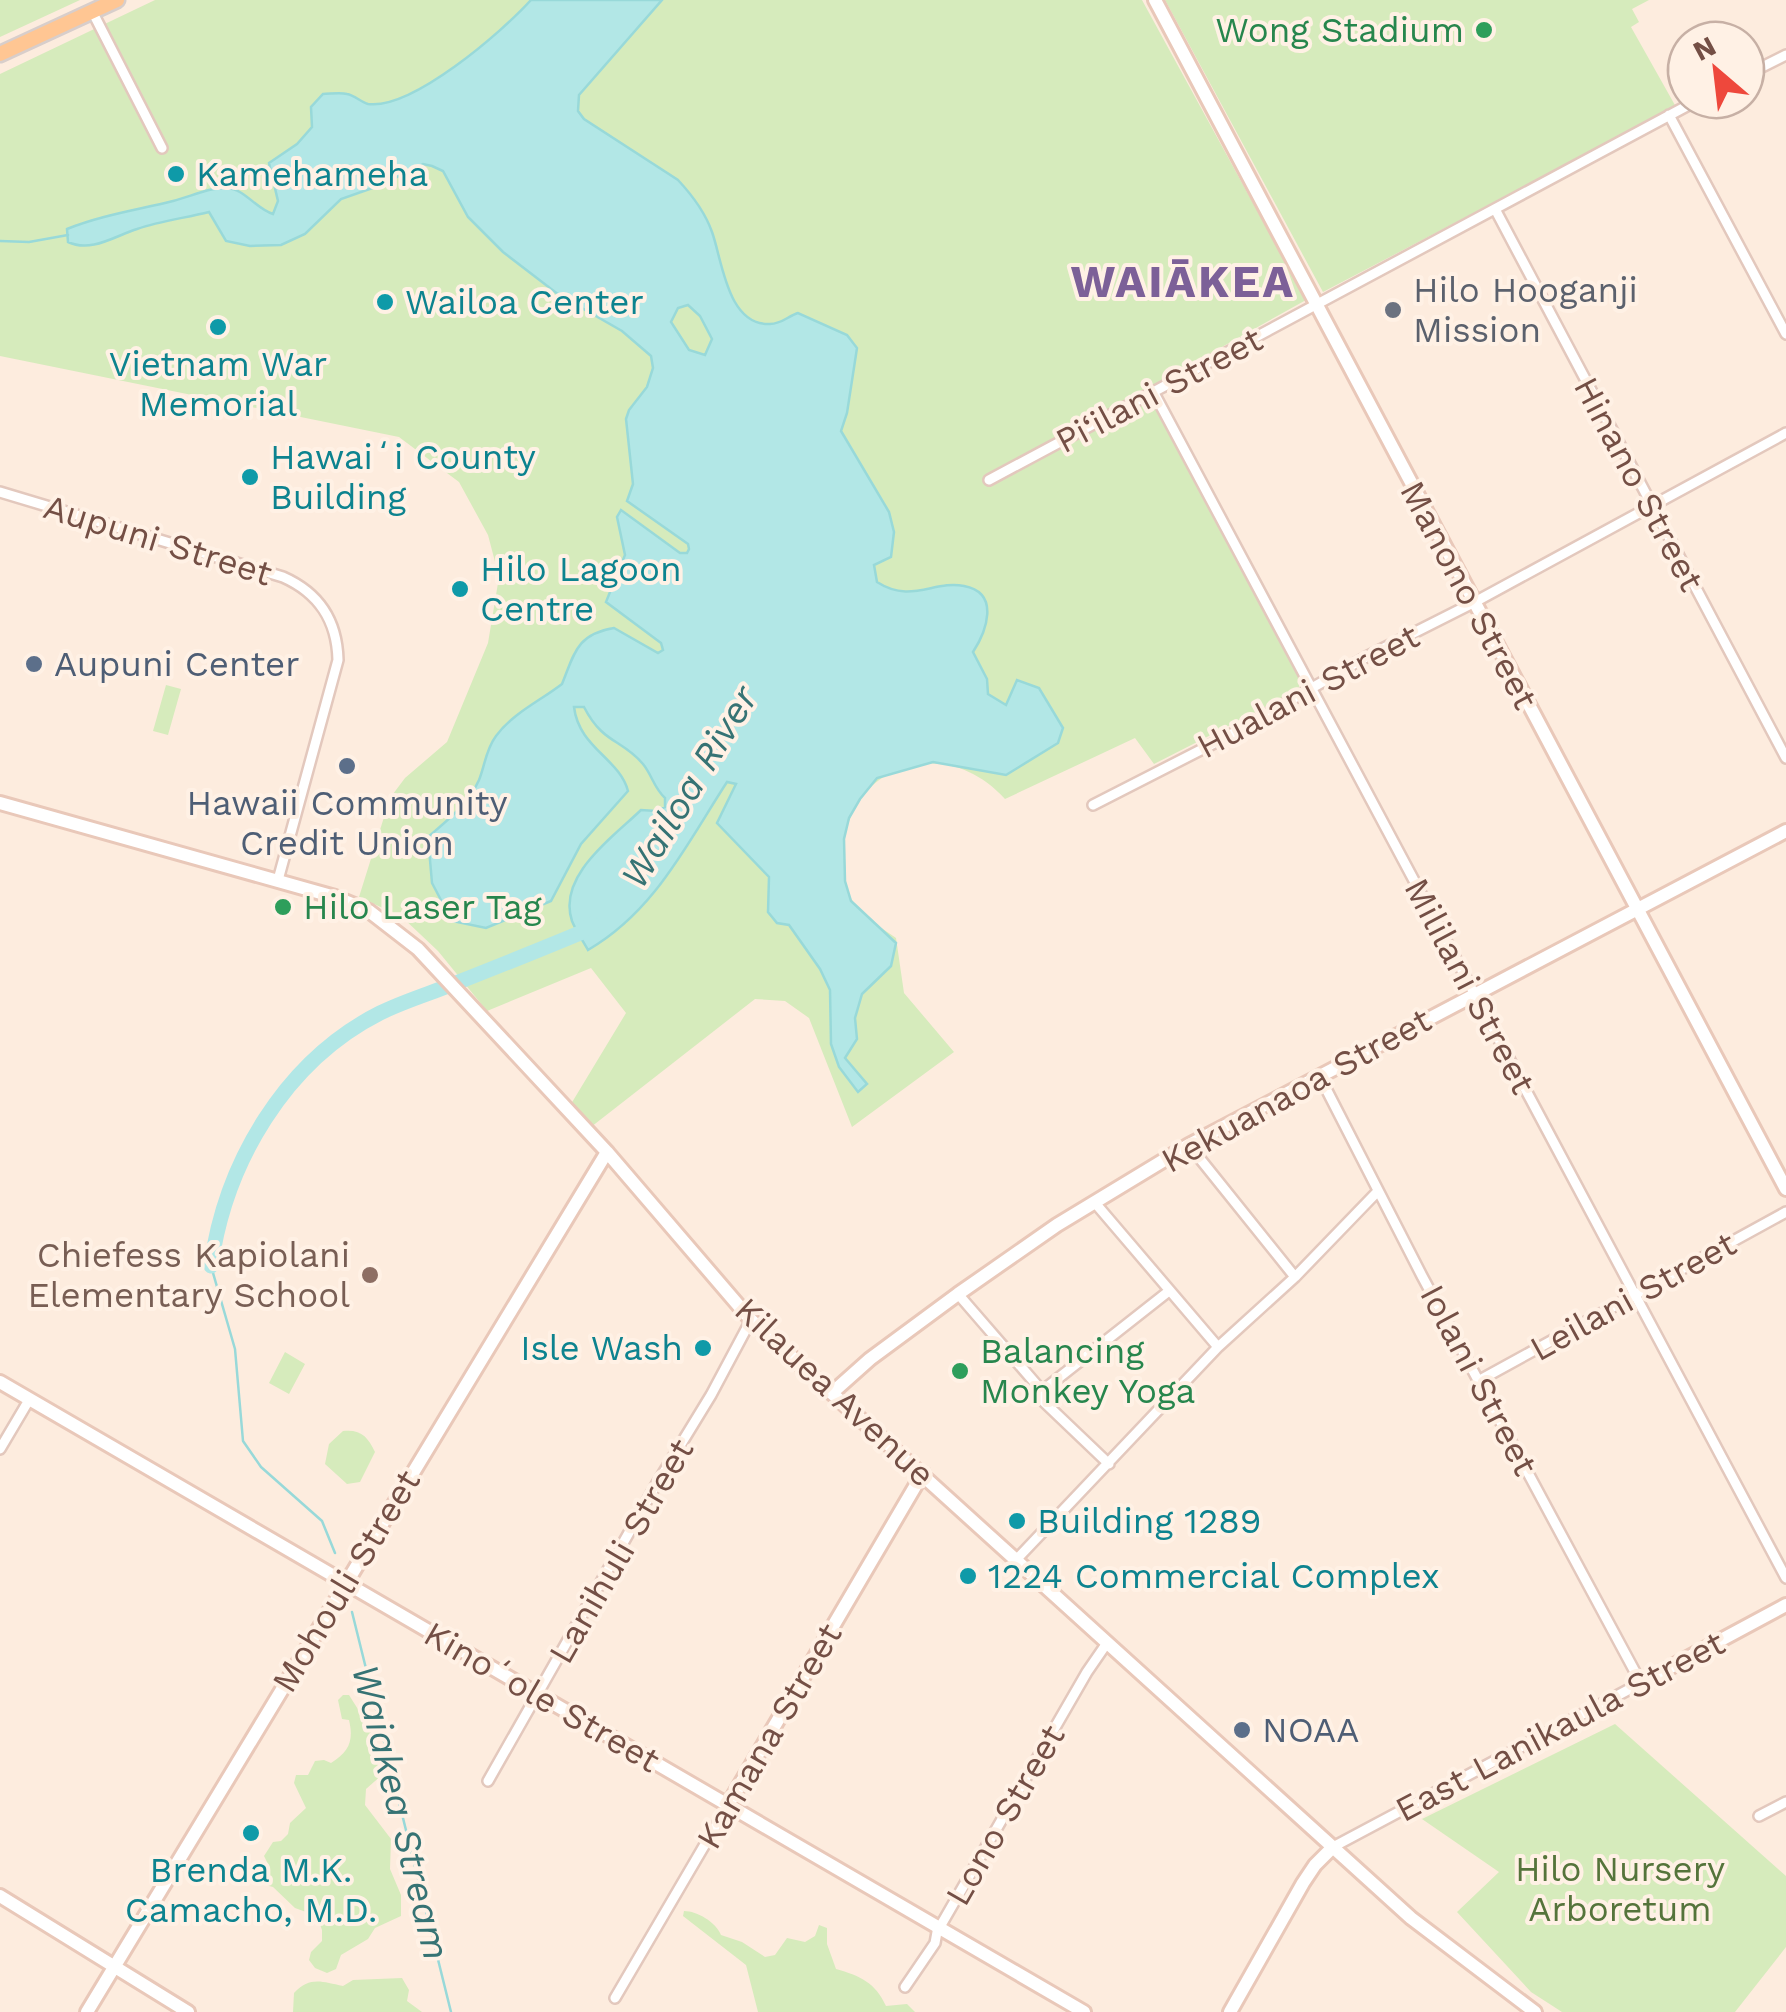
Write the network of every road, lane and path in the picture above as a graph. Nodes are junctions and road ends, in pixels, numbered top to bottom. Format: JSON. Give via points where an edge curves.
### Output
{"nodes":[{"id":1,"x":118,"y":0,"type":"edge"},
{"id":2,"x":1154,"y":0,"type":"edge"},
{"id":3,"x":92,"y":12,"type":"junction"},
{"id":4,"x":0,"y":54,"type":"edge"},
{"id":5,"x":1666,"y":117,"type":"edge"},
{"id":6,"x":1672,"y":120,"type":"edge"},
{"id":7,"x":162,"y":148,"type":"dead end"},
{"id":8,"x":1496,"y":209,"type":"junction"},
{"id":9,"x":1316,"y":306,"type":"junction"},
{"id":10,"x":1786,"y":334,"type":"edge"},
{"id":11,"x":1154,"y":393,"type":"junction"},
{"id":12,"x":1786,"y":433,"type":"edge"},
{"id":13,"x":989,"y":480,"type":"dead end"},
{"id":14,"x":0,"y":492,"type":"edge"},
{"id":15,"x":1650,"y":506,"type":"junction"},
{"id":16,"x":1473,"y":603,"type":"junction"},
{"id":17,"x":1313,"y":689,"type":"junction"},
{"id":18,"x":1786,"y":758,"type":"edge"},
{"id":19,"x":0,"y":802,"type":"edge"},
{"id":20,"x":1093,"y":805,"type":"dead end"},
{"id":21,"x":1786,"y":831,"type":"edge"},
{"id":22,"x":278,"y":880,"type":"junction"},
{"id":23,"x":1638,"y":909,"type":"junction"},
{"id":24,"x":1474,"y":994,"type":"junction"},
{"id":25,"x":1319,"y":1076,"type":"junction"},
{"id":26,"x":1189,"y":1146,"type":"junction"},
{"id":27,"x":607,"y":1152,"type":"junction"},
{"id":28,"x":1786,"y":1189,"type":"edge"},
{"id":29,"x":1378,"y":1191,"type":"junction"},
{"id":30,"x":1096,"y":1204,"type":"junction"},
{"id":31,"x":1786,"y":1212,"type":"edge"},
{"id":32,"x":1295,"y":1277,"type":"junction"},
{"id":33,"x":1169,"y":1291,"type":"junction"},
{"id":34,"x":958,"y":1294,"type":"junction"},
{"id":35,"x":1635,"y":1297,"type":"junction"},
{"id":36,"x":751,"y":1320,"type":"junction"},
{"id":37,"x":1218,"y":1347,"type":"junction"},
{"id":38,"x":1480,"y":1380,"type":"junction"},
{"id":39,"x":0,"y":1382,"type":"edge"},
{"id":40,"x":1042,"y":1391,"type":"junction"},
{"id":41,"x":834,"y":1392,"type":"junction"},
{"id":42,"x":29,"y":1400,"type":"junction"},
{"id":43,"x":0,"y":1449,"type":"edge"},
{"id":44,"x":1109,"y":1464,"type":"junction"},
{"id":45,"x":922,"y":1473,"type":"junction"},
{"id":46,"x":1016,"y":1561,"type":"junction"},
{"id":47,"x":1786,"y":1578,"type":"edge"},
{"id":48,"x":345,"y":1582,"type":"junction"},
{"id":49,"x":1786,"y":1605,"type":"edge"},
{"id":50,"x":1108,"y":1643,"type":"junction"},
{"id":51,"x":1641,"y":1683,"type":"junction"},
{"id":52,"x":538,"y":1696,"type":"junction"},
{"id":53,"x":488,"y":1781,"type":"dead end"},
{"id":54,"x":1786,"y":1802,"type":"edge"},
{"id":55,"x":728,"y":1805,"type":"junction"},
{"id":56,"x":1759,"y":1816,"type":"dead end"},
{"id":57,"x":1333,"y":1848,"type":"junction"},
{"id":58,"x":0,"y":1896,"type":"edge"},
{"id":59,"x":939,"y":1929,"type":"junction"},
{"id":60,"x":114,"y":1968,"type":"junction"},
{"id":61,"x":905,"y":1988,"type":"dead end"},
{"id":62,"x":615,"y":1998,"type":"dead end"},
{"id":63,"x":88,"y":2012,"type":"edge"},
{"id":64,"x":188,"y":2012,"type":"edge"},
{"id":65,"x":1084,"y":2012,"type":"edge"},
{"id":66,"x":1230,"y":2012,"type":"edge"},
{"id":67,"x":1535,"y":2012,"type":"edge"}],
"edges":[{"from":1,"to":3,"type":"main road"},
{"from":2,"to":9,"type":"street","name":"Manono Street"},
{"from":3,"to":4,"type":"main road"},
{"from":3,"to":7,"type":"street"},
{"from":5,"to":8,"type":"street","name":"Pi‘ilani Street"},
{"from":6,"to":10,"type":"street"},
{"from":8,"to":9,"type":"street","name":"Pi‘ilani Street"},
{"from":8,"to":15,"type":"street","name":"Hinano Street"},
{"from":9,"to":11,"type":"street","name":"Pi‘ilani Street"},
{"from":9,"to":16,"type":"street","name":"Manono Street"},
{"from":11,"to":13,"type":"street","name":"Pi‘ilani Street"},
{"from":11,"to":17,"type":"street","name":"Mililani Street"},
{"from":12,"to":15,"type":"street","name":"Hualani Street"},
{"from":14,"to":22,"type":"street","name":"Aupuni Street","via":[[282,577],[320,602],[334,630],[338,660]]},
{"from":15,"to":16,"type":"street","name":"Hualani Street"},
{"from":15,"to":18,"type":"street","name":"Hinano Street"},
{"from":16,"to":17,"type":"street","name":"Hualani Street"},
{"from":16,"to":23,"type":"street","name":"Manono Street"},
{"from":17,"to":20,"type":"street","name":"Hualani Street"},
{"from":17,"to":24,"type":"street","name":"Mililani Street"},
{"from":19,"to":22,"type":"street","name":"Kilauea Avenue"},
{"from":21,"to":23,"type":"street","name":"Kekuanaoa Street"},
{"from":22,"to":27,"type":"street","name":"Kilauea Avenue","via":[[358,906],[418,949]]},
{"from":23,"to":24,"type":"street","name":"Kekuanaoa Street"},
{"from":23,"to":28,"type":"street","name":"Manono Street"},
{"from":24,"to":25,"type":"street","name":"Kekuanaoa Street"},
{"from":24,"to":35,"type":"street","name":"Mililani Street"},
{"from":25,"to":26,"type":"street","name":"Kekuanaoa Street"},
{"from":25,"to":29,"type":"street","name":"Iolani Street"},
{"from":26,"to":30,"type":"street","name":"Kekuanaoa Street"},
{"from":26,"to":32,"type":"street"},
{"from":27,"to":36,"type":"street","name":"Kilauea Avenue"},
{"from":27,"to":48,"type":"street","name":"Mohouli Street"},
{"from":29,"to":32,"type":"street"},
{"from":29,"to":38,"type":"street","name":"Iolani Street"},
{"from":30,"to":33,"type":"street"},
{"from":30,"to":34,"type":"street","name":"Kekuanaoa Street"},
{"from":31,"to":35,"type":"street","name":"Leilani Street"},
{"from":32,"to":37,"type":"street"},
{"from":33,"to":37,"type":"street"},
{"from":33,"to":40,"type":"street"},
{"from":34,"to":40,"type":"street"},
{"from":34,"to":41,"type":"street","name":"Kekuanaoa Street"},
{"from":35,"to":38,"type":"street","name":"Leilani Street"},
{"from":35,"to":47,"type":"street","name":"Mililani Street"},
{"from":36,"to":41,"type":"street","name":"Kilauea Avenue"},
{"from":36,"to":52,"type":"street","name":"Lanihuli Street"},
{"from":37,"to":44,"type":"street"},
{"from":38,"to":51,"type":"street","name":"Iolani Street"},
{"from":39,"to":42,"type":"street","name":"Kinoʻole Street"},
{"from":40,"to":44,"type":"street","via":[[1043,1401]]},
{"from":41,"to":45,"type":"street","name":"Kilauea Avenue"},
{"from":42,"to":43,"type":"street"},
{"from":42,"to":48,"type":"street","name":"Kinoʻole Street"},
{"from":44,"to":46,"type":"street"},
{"from":45,"to":46,"type":"street","name":"Kilauea Avenue"},
{"from":45,"to":55,"type":"street","name":"Kamana Street"},
{"from":46,"to":50,"type":"street","name":"Kilauea Avenue"},
{"from":48,"to":52,"type":"street","name":"Kinoʻole Street"},
{"from":48,"to":60,"type":"street","name":"Mohouli Street"},
{"from":49,"to":51,"type":"street","name":"East Lanikaula Street"},
{"from":50,"to":57,"type":"street","name":"Kilauea Avenue"},
{"from":50,"to":59,"type":"street","name":"Lono Street"},
{"from":51,"to":57,"type":"street","name":"East Lanikaula Street"},
{"from":52,"to":53,"type":"street","name":"Lanihuli Street"},
{"from":52,"to":55,"type":"street","name":"Kinoʻole Street"},
{"from":54,"to":56,"type":"street"},
{"from":55,"to":59,"type":"street","name":"Kinoʻole Street"},
{"from":55,"to":62,"type":"street","name":"Kamana Street"},
{"from":57,"to":66,"type":"street","via":[[1303,1884]]},
{"from":57,"to":67,"type":"street","name":"Kilauea Avenue","via":[[1422,1927]]},
{"from":58,"to":60,"type":"street"},
{"from":59,"to":61,"type":"street","name":"Lono Street"},
{"from":59,"to":65,"type":"street","name":"Kinoʻole Street"},
{"from":60,"to":63,"type":"street","name":"Mohouli Street"},
{"from":60,"to":64,"type":"street"}]}
